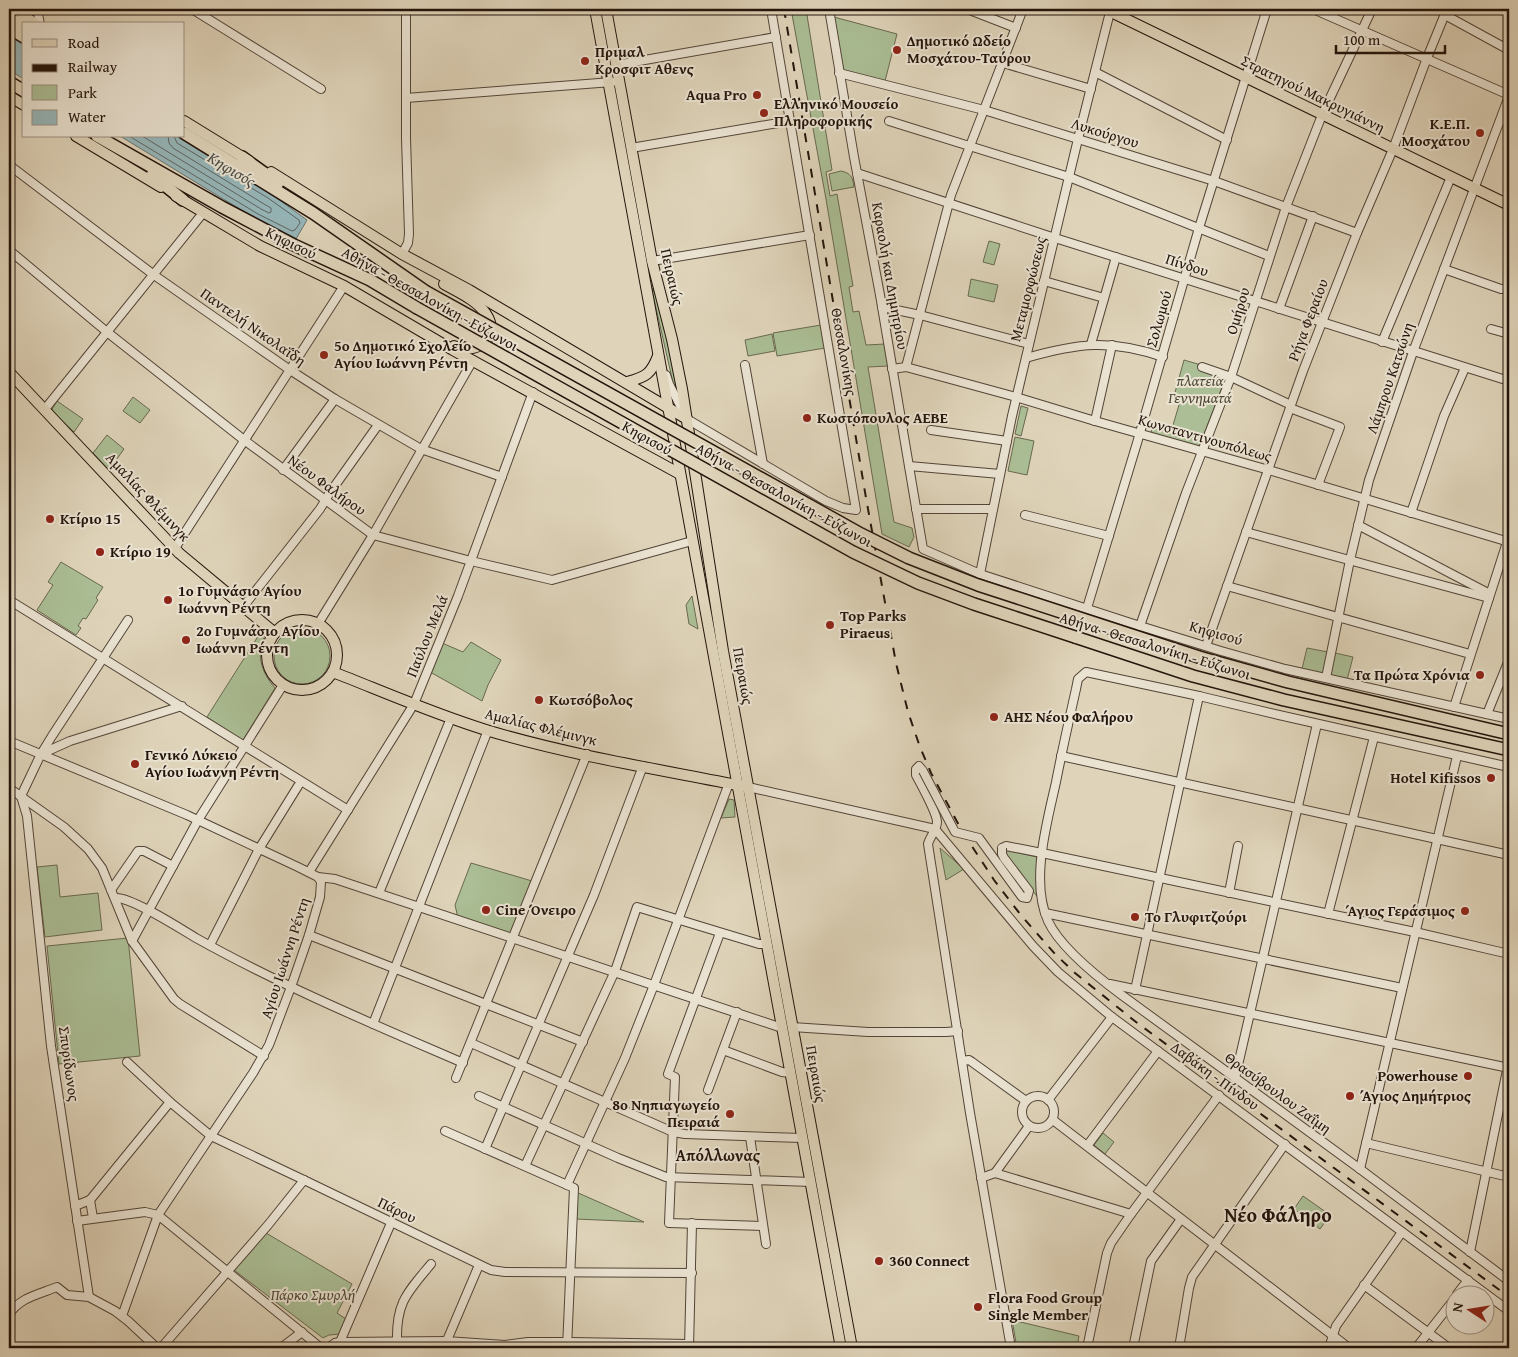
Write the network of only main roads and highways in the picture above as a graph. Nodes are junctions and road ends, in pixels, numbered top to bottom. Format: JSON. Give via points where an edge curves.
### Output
{"nodes":[{"id":1,"x":16,"y":9,"type":"edge"},
{"id":2,"x":595,"y":9,"type":"edge"},
{"id":3,"x":606,"y":9,"type":"edge"},
{"id":4,"x":1108,"y":10,"type":"edge"},
{"id":5,"x":1123,"y":13,"type":"edge"},
{"id":6,"x":9,"y":18,"type":"edge"},
{"id":7,"x":32,"y":22,"type":"edge"},
{"id":8,"x":22,"y":25,"type":"edge"},
{"id":9,"x":9,"y":28,"type":"edge"},
{"id":10,"x":22,"y":36,"type":"edge"},
{"id":11,"x":614,"y":81,"type":"junction"},
{"id":12,"x":9,"y":82,"type":"edge"},
{"id":13,"x":22,"y":90,"type":"edge"},
{"id":14,"x":9,"y":96,"type":"edge"},
{"id":15,"x":22,"y":104,"type":"edge"},
{"id":16,"x":185,"y":122,"type":"edge"},
{"id":17,"x":185,"y":134,"type":"edge"},
{"id":18,"x":79,"y":138,"type":"edge"},
{"id":19,"x":100,"y":138,"type":"edge"},
{"id":20,"x":127,"y":155,"type":"junction"},
{"id":21,"x":242,"y":157,"type":"junction"},
{"id":22,"x":183,"y":200,"type":"junction"},
{"id":23,"x":1509,"y":205,"type":"edge"},
{"id":24,"x":314,"y":213,"type":"junction"},
{"id":25,"x":402,"y":254,"type":"junction"},
{"id":26,"x":419,"y":330,"type":"junction"},
{"id":27,"x":658,"y":355,"type":"junction"},
{"id":28,"x":9,"y":372,"type":"edge"},
{"id":29,"x":627,"y":382,"type":"junction"},
{"id":30,"x":668,"y":406,"type":"junction"},
{"id":31,"x":687,"y":418,"type":"junction"},
{"id":32,"x":680,"y":474,"type":"junction"},
{"id":33,"x":275,"y":633,"type":"junction"},
{"id":34,"x":333,"y":672,"type":"junction"},
{"id":35,"x":1509,"y":734,"type":"edge"},
{"id":36,"x":1509,"y":750,"type":"edge"},
{"id":37,"x":733,"y":784,"type":"junction"},
{"id":38,"x":748,"y":787,"type":"junction"},
{"id":39,"x":787,"y":1027,"type":"junction"},
{"id":40,"x":841,"y":1348,"type":"edge"},
{"id":41,"x":852,"y":1348,"type":"edge"}],
"edges":[{"from":1,"to":7,"type":"main road"},
{"from":2,"to":11,"type":"main road","name":"Πειραιώς"},
{"from":3,"to":11,"type":"main road","name":"Πειραιώς","via":[[616,65]]},
{"from":4,"to":5,"type":"main road","name":"Στρατηγού Μακρυγιάννη"},
{"from":5,"to":23,"type":"main road","name":"Στρατηγού Μακρυγιάννη","via":[[1246,78]]},
{"from":6,"to":8,"type":"highway"},
{"from":9,"to":10,"type":"highway"},
{"from":11,"to":27,"type":"main road","name":"Πειραιώς"},
{"from":11,"to":31,"type":"main road","name":"Πειραιώς"},
{"from":12,"to":13,"type":"highway"},
{"from":14,"to":15,"type":"main road"},
{"from":16,"to":21,"type":"main road"},
{"from":17,"to":24,"type":"highway","name":"Αθήνα - Θεσσαλονίκη - Εύζωνοι"},
{"from":18,"to":22,"type":"main road","name":"Κηφισού"},
{"from":19,"to":20,"type":"highway","name":"Αθήνα - Θεσσαλονίκη - Εύζωνοι"},
{"from":20,"to":22,"type":"highway"},
{"from":20,"to":36,"type":"highway","name":"Αθήνα - Θεσσαλονίκη - Εύζωνοι","bridge":true,"via":[[294,245],[370,280],[818,533],[918,583],[1193,676],[1284,700]]},
{"from":21,"to":24,"type":"highway","via":[[300,198]]},
{"from":21,"to":25,"type":"main road"},
{"from":22,"to":26,"type":"main road","name":"Κηφισού","via":[[260,246],[344,286]]},
{"from":24,"to":35,"type":"highway","name":"Αθήνα - Θεσσαλονίκη - Εύζωνοι","bridge":true,"via":[[426,291],[909,558],[978,585],[1199,657],[1288,682]]},
{"from":25,"to":26,"type":"main road","via":[[476,303],[490,322],[487,338],[470,350]]},
{"from":25,"to":29,"type":"main road"},
{"from":26,"to":32,"type":"main road","name":"Κηφισού"},
{"from":27,"to":29,"type":"main road","via":[[648,374]]},
{"from":27,"to":30,"type":"main road","name":"Πειραιώς"},
{"from":28,"to":33,"type":"main road","name":"Αμαλίας Φλέμινγκ","via":[[175,548]]},
{"from":29,"to":30,"type":"main road"},
{"from":30,"to":31,"type":"main road"},
{"from":30,"to":32,"type":"main road","name":"Πειραιώς"},
{"from":31,"to":38,"type":"main road","name":"Πειραιώς"},
{"from":32,"to":37,"type":"main road","name":"Πειραιώς"},
{"from":33,"to":34,"type":"main road","via":[[285,624],[298,620],[318,624],[330,634],[336,648]]},
{"from":33,"to":34,"type":"main road","via":[[269,644],[268,664],[283,685],[311,689]]},
{"from":34,"to":37,"type":"main road","name":"Αμαλίας Φλέμινγκ","via":[[488,730]]},
{"from":37,"to":38,"type":"main road","name":"Αμαλίας Φλέμινγκ"},
{"from":37,"to":39,"type":"main road","name":"Πειραιώς"},
{"from":38,"to":39,"type":"main road","name":"Πειραιώς"},
{"from":39,"to":40,"type":"main road","name":"Πειραιώς","via":[[790,1073]]},
{"from":39,"to":41,"type":"main road","name":"Πειραιώς"}]}
